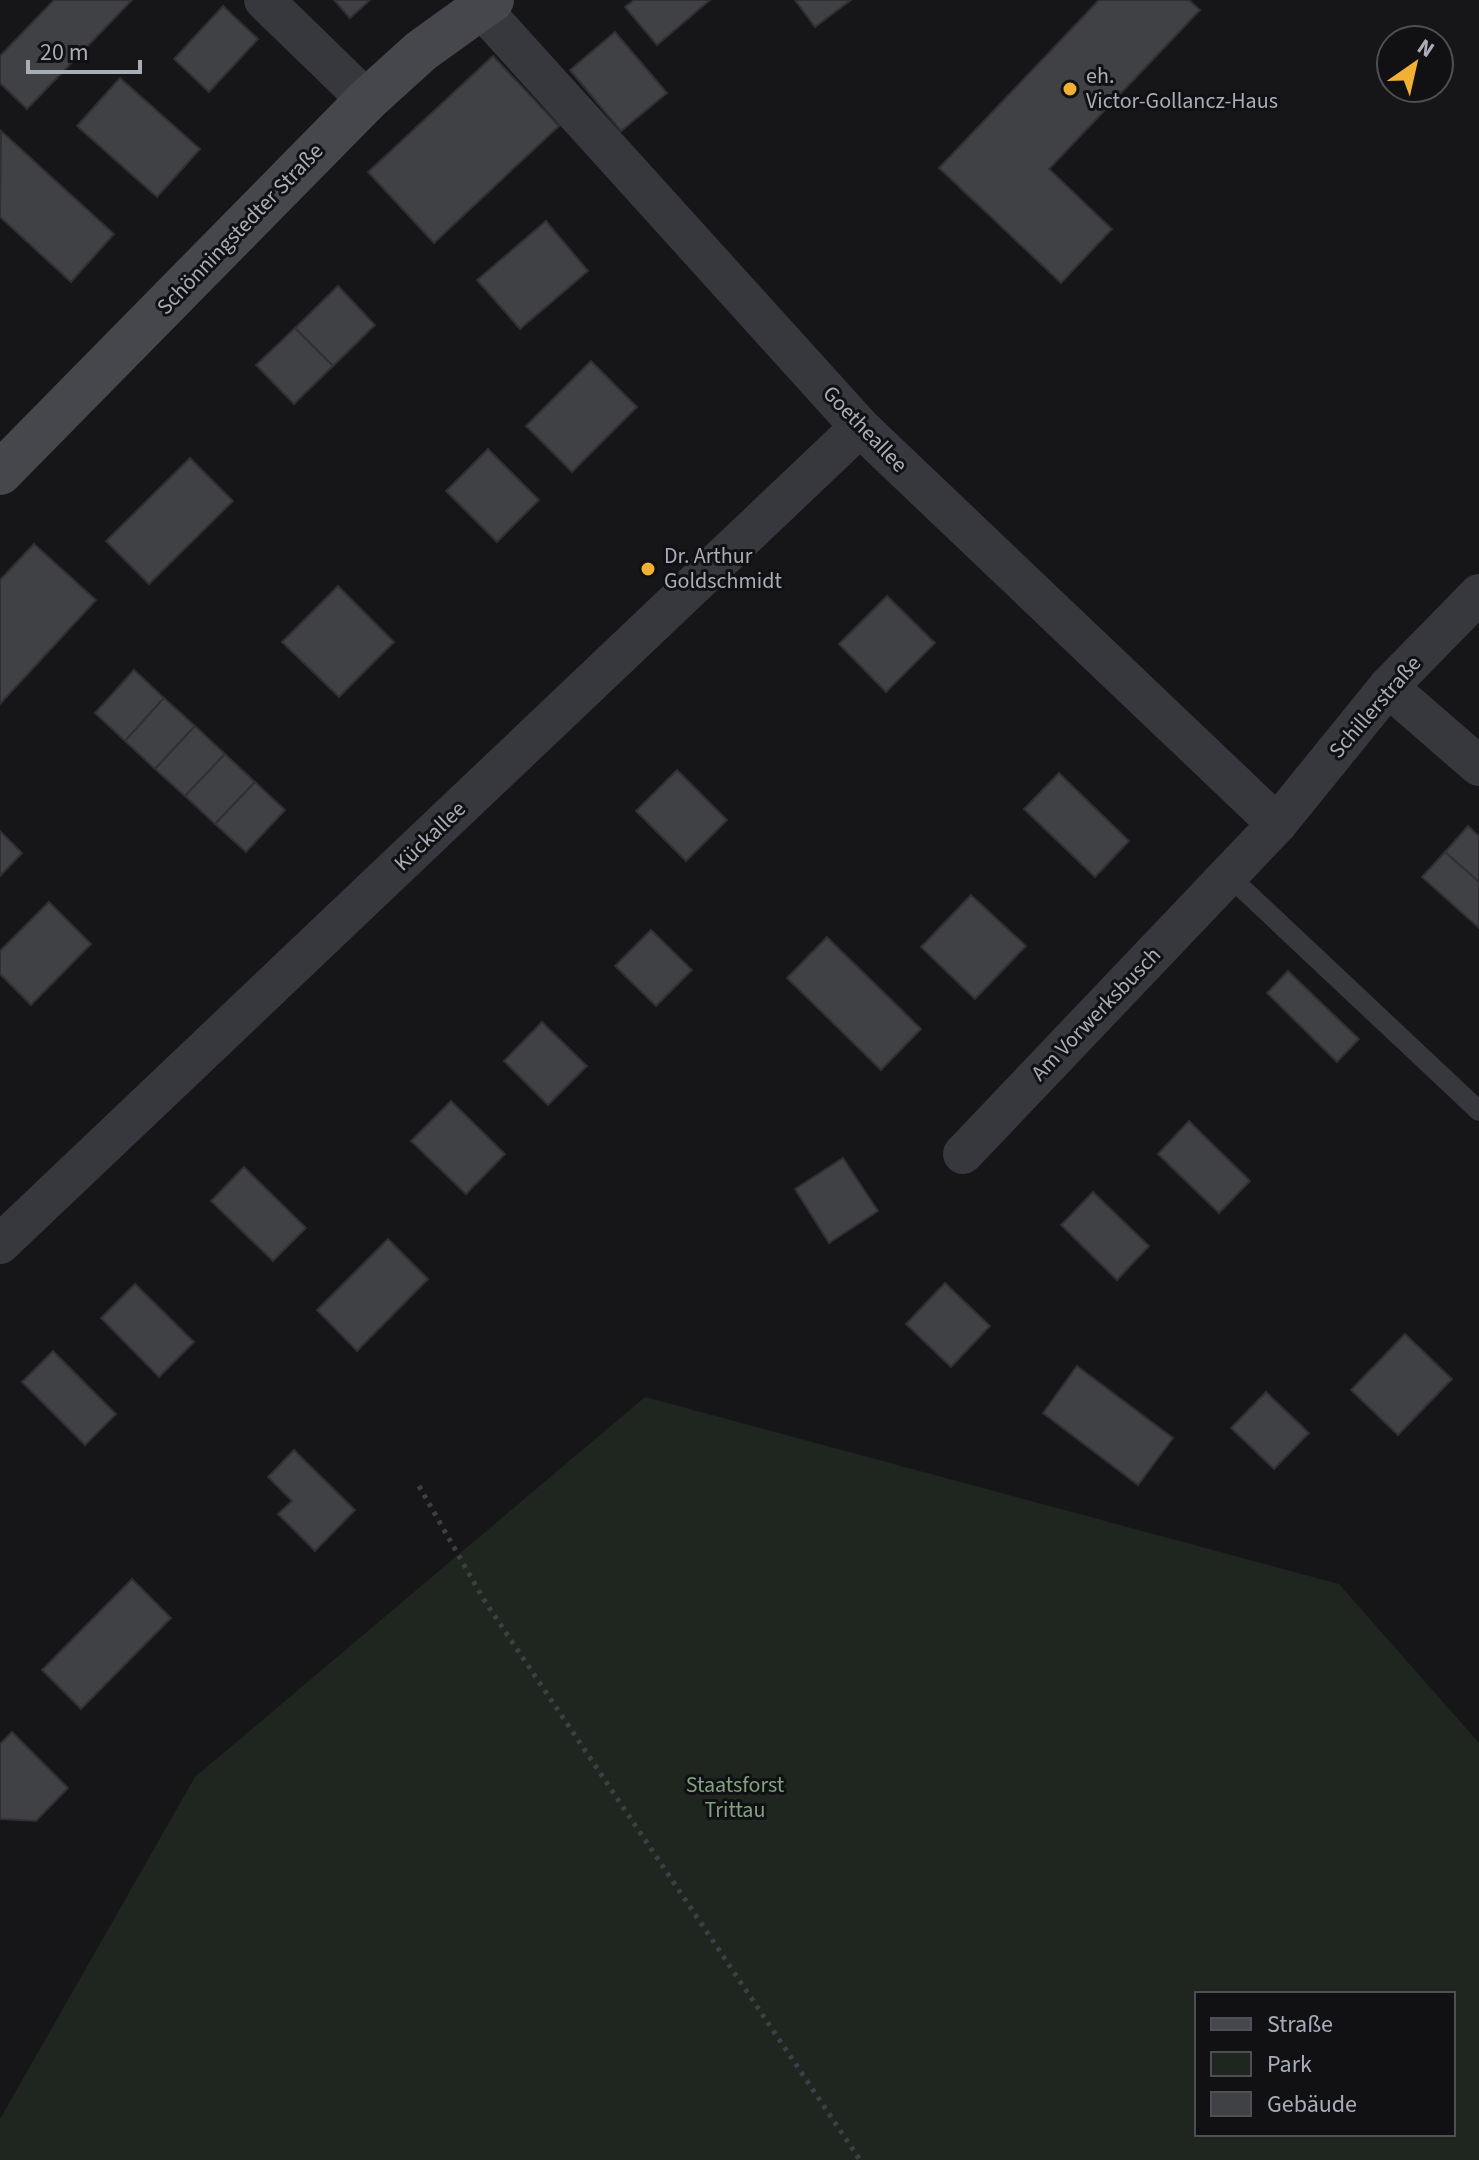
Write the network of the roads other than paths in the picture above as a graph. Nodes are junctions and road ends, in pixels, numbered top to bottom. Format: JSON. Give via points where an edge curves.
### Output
{"nodes":[{"id":1,"x":264,"y":0,"type":"edge"},
{"id":2,"x":487,"y":4,"type":"edge"},
{"id":3,"x":367,"y":100,"type":"junction"},
{"id":4,"x":860,"y":427,"type":"junction"},
{"id":5,"x":0,"y":473,"type":"edge"},
{"id":6,"x":1479,"y":594,"type":"edge"},
{"id":7,"x":1388,"y":687,"type":"junction"},
{"id":8,"x":1479,"y":766,"type":"edge"},
{"id":9,"x":1277,"y":824,"type":"junction"},
{"id":10,"x":1228,"y":875,"type":"junction"},
{"id":11,"x":1479,"y":1111,"type":"edge"},
{"id":12,"x":963,"y":1154,"type":"dead end"},
{"id":13,"x":0,"y":1244,"type":"edge"}],
"edges":[{"from":1,"to":3,"type":"street"},
{"from":2,"to":3,"type":"main road","name":"Schönningstedter Straße","via":[[421,51]]},
{"from":2,"to":4,"type":"street","name":"Goetheallee"},
{"from":3,"to":5,"type":"main road","name":"Schönningstedter Straße"},
{"from":4,"to":9,"type":"street","name":"Goetheallee"},
{"from":4,"to":13,"type":"street","name":"Kückallee"},
{"from":6,"to":7,"type":"street","name":"Schillerstraße"},
{"from":7,"to":8,"type":"street"},
{"from":7,"to":9,"type":"street","name":"Schillerstraße"},
{"from":9,"to":10,"type":"street","name":"Am Vorwerksbusch"},
{"from":10,"to":11,"type":"lane"},
{"from":10,"to":12,"type":"street","name":"Am Vorwerksbusch"}]}
